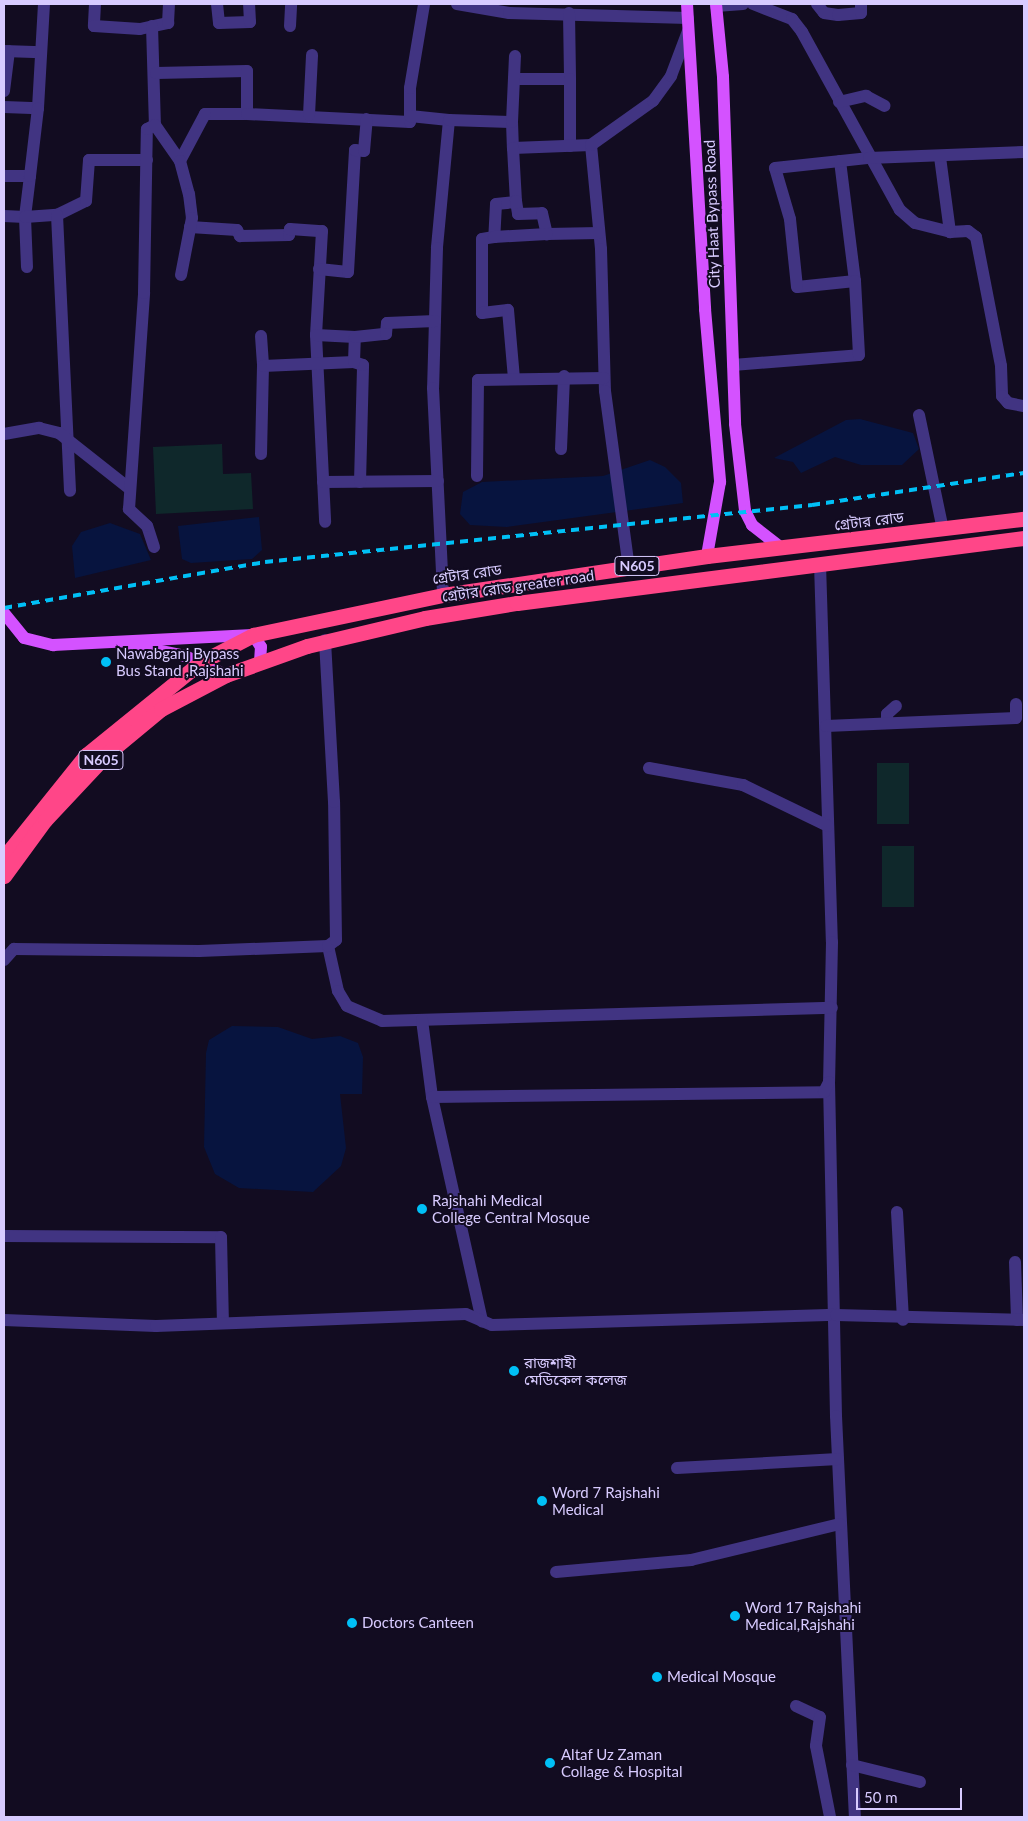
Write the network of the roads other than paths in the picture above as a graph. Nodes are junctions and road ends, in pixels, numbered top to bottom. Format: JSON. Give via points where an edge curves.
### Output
{"nodes":[{"id":1,"x":44,"y":4,"type":"edge"},
{"id":2,"x":95,"y":4,"type":"edge"},
{"id":3,"x":169,"y":4,"type":"edge"},
{"id":4,"x":217,"y":4,"type":"edge"},
{"id":5,"x":249,"y":4,"type":"edge"},
{"id":6,"x":290,"y":4,"type":"edge"},
{"id":7,"x":424,"y":4,"type":"edge"},
{"id":8,"x":457,"y":4,"type":"edge"},
{"id":9,"x":687,"y":4,"type":"edge"},
{"id":10,"x":743,"y":4,"type":"edge"},
{"id":11,"x":753,"y":4,"type":"edge"},
{"id":12,"x":817,"y":4,"type":"edge"},
{"id":13,"x":861,"y":4,"type":"edge"},
{"id":14,"x":716,"y":5,"type":"edge"},
{"id":15,"x":569,"y":13,"type":"junction"},
{"id":16,"x":688,"y":18,"type":"junction"},
{"id":17,"x":152,"y":26,"type":"junction"},
{"id":18,"x":290,"y":26,"type":"dead end"},
{"id":19,"x":688,"y":31,"type":"junction"},
{"id":20,"x":6,"y":51,"type":"edge"},
{"id":21,"x":41,"y":52,"type":"junction"},
{"id":22,"x":312,"y":55,"type":"dead end"},
{"id":23,"x":515,"y":56,"type":"dead end"},
{"id":24,"x":156,"y":73,"type":"junction"},
{"id":25,"x":514,"y":79,"type":"junction"},
{"id":26,"x":570,"y":79,"type":"junction"},
{"id":27,"x":4,"y":91,"type":"edge"},
{"id":28,"x":839,"y":102,"type":"junction"},
{"id":29,"x":4,"y":106,"type":"edge"},
{"id":30,"x":884,"y":106,"type":"dead end"},
{"id":31,"x":38,"y":108,"type":"junction"},
{"id":32,"x":247,"y":114,"type":"junction"},
{"id":33,"x":309,"y":115,"type":"junction"},
{"id":34,"x":410,"y":116,"type":"junction"},
{"id":35,"x":367,"y":119,"type":"junction"},
{"id":36,"x":449,"y":120,"type":"junction"},
{"id":37,"x":512,"y":122,"type":"junction"},
{"id":38,"x":155,"y":125,"type":"junction"},
{"id":39,"x":591,"y":144,"type":"junction"},
{"id":40,"x":570,"y":146,"type":"junction"},
{"id":41,"x":513,"y":148,"type":"junction"},
{"id":42,"x":1024,"y":152,"type":"edge"},
{"id":43,"x":940,"y":157,"type":"junction"},
{"id":44,"x":870,"y":158,"type":"junction"},
{"id":45,"x":147,"y":160,"type":"junction"},
{"id":46,"x":180,"y":161,"type":"junction"},
{"id":47,"x":840,"y":162,"type":"junction"},
{"id":48,"x":4,"y":176,"type":"edge"},
{"id":49,"x":30,"y":176,"type":"junction"},
{"id":50,"x":516,"y":201,"type":"junction"},
{"id":51,"x":57,"y":215,"type":"junction"},
{"id":52,"x":4,"y":216,"type":"edge"},
{"id":53,"x":26,"y":217,"type":"junction"},
{"id":54,"x":190,"y":227,"type":"junction"},
{"id":55,"x":950,"y":232,"type":"junction"},
{"id":56,"x":599,"y":233,"type":"junction"},
{"id":57,"x":547,"y":234,"type":"junction"},
{"id":58,"x":494,"y":237,"type":"junction"},
{"id":59,"x":27,"y":267,"type":"dead end"},
{"id":60,"x":320,"y":269,"type":"junction"},
{"id":61,"x":181,"y":275,"type":"dead end"},
{"id":62,"x":855,"y":281,"type":"junction"},
{"id":63,"x":435,"y":321,"type":"junction"},
{"id":64,"x":316,"y":335,"type":"junction"},
{"id":65,"x":260,"y":336,"type":"dead end"},
{"id":66,"x":355,"y":337,"type":"junction"},
{"id":67,"x":317,"y":362,"type":"junction"},
{"id":68,"x":354,"y":362,"type":"junction"},
{"id":69,"x":733,"y":365,"type":"junction"},
{"id":70,"x":263,"y":366,"type":"junction"},
{"id":71,"x":564,"y":376,"type":"junction"},
{"id":72,"x":514,"y":378,"type":"junction"},
{"id":73,"x":604,"y":378,"type":"junction"},
{"id":74,"x":1024,"y":406,"type":"edge"},
{"id":75,"x":919,"y":416,"type":"dead end"},
{"id":76,"x":4,"y":434,"type":"edge"},
{"id":77,"x":68,"y":440,"type":"junction"},
{"id":78,"x":561,"y":448,"type":"dead end"},
{"id":79,"x":261,"y":454,"type":"dead end"},
{"id":80,"x":477,"y":476,"type":"dead end"},
{"id":81,"x":438,"y":481,"type":"junction"},
{"id":82,"x":323,"y":482,"type":"junction"},
{"id":83,"x":360,"y":482,"type":"junction"},
{"id":84,"x":130,"y":489,"type":"junction"},
{"id":85,"x":70,"y":491,"type":"dead end"},
{"id":86,"x":1024,"y":519,"type":"edge"},
{"id":87,"x":325,"y":522,"type":"dead end"},
{"id":88,"x":943,"y":530,"type":"junction"},
{"id":89,"x":1024,"y":538,"type":"edge"},
{"id":90,"x":154,"y":547,"type":"dead end"},
{"id":91,"x":783,"y":549,"type":"junction"},
{"id":92,"x":707,"y":556,"type":"junction"},
{"id":93,"x":820,"y":564,"type":"junction"},
{"id":94,"x":629,"y":568,"type":"junction"},
{"id":95,"x":443,"y":595,"type":"junction"},
{"id":96,"x":4,"y":613,"type":"edge"},
{"id":97,"x":253,"y":635,"type":"junction"},
{"id":98,"x":325,"y":640,"type":"junction"},
{"id":99,"x":102,"y":641,"type":"junction"},
{"id":100,"x":201,"y":662,"type":"junction"},
{"id":101,"x":260,"y":662,"type":"junction"},
{"id":102,"x":226,"y":676,"type":"junction"},
{"id":103,"x":1016,"y":704,"type":"dead end"},
{"id":104,"x":896,"y":706,"type":"dead end"},
{"id":105,"x":887,"y":723,"type":"junction"},
{"id":106,"x":826,"y":726,"type":"junction"},
{"id":107,"x":649,"y":768,"type":"dead end"},
{"id":108,"x":828,"y":826,"type":"junction"},
{"id":109,"x":4,"y":857,"type":"edge"},
{"id":110,"x":4,"y":876,"type":"edge"},
{"id":111,"x":328,"y":946,"type":"junction"},
{"id":112,"x":4,"y":960,"type":"edge"},
{"id":113,"x":832,"y":1008,"type":"junction"},
{"id":114,"x":422,"y":1020,"type":"junction"},
{"id":115,"x":829,"y":1082,"type":"junction"},
{"id":116,"x":432,"y":1097,"type":"junction"},
{"id":117,"x":897,"y":1212,"type":"dead end"},
{"id":118,"x":4,"y":1236,"type":"edge"},
{"id":119,"x":1015,"y":1262,"type":"dead end"},
{"id":120,"x":836,"y":1315,"type":"junction"},
{"id":121,"x":4,"y":1320,"type":"edge"},
{"id":122,"x":903,"y":1320,"type":"junction"},
{"id":123,"x":1021,"y":1320,"type":"edge"},
{"id":124,"x":482,"y":1321,"type":"junction"},
{"id":125,"x":223,"y":1323,"type":"junction"},
{"id":126,"x":838,"y":1459,"type":"junction"},
{"id":127,"x":677,"y":1468,"type":"dead end"},
{"id":128,"x":840,"y":1524,"type":"junction"},
{"id":129,"x":556,"y":1572,"type":"dead end"},
{"id":130,"x":796,"y":1706,"type":"dead end"},
{"id":131,"x":852,"y":1765,"type":"junction"},
{"id":132,"x":920,"y":1782,"type":"dead end"},
{"id":133,"x":830,"y":1817,"type":"edge"},
{"id":134,"x":854,"y":1817,"type":"edge"}],
"edges":[{"from":1,"to":21,"type":"street"},
{"from":2,"to":17,"type":"street","via":[[94,26]]},
{"from":3,"to":17,"type":"street","via":[[168,23]]},
{"from":4,"to":5,"type":"street","via":[[219,23],[250,22]]},
{"from":6,"to":18,"type":"street"},
{"from":7,"to":34,"type":"street"},
{"from":8,"to":15,"type":"street","via":[[509,13]]},
{"from":9,"to":16,"type":"main road","name":"City Haat Bypass Road"},
{"from":10,"to":14,"type":"street"},
{"from":11,"to":28,"type":"street","via":[[792,19],[815,52]]},
{"from":12,"to":13,"type":"street","via":[[824,13],[838,15],[861,13]]},
{"from":14,"to":69,"type":"main road","name":"City Haat Bypass Road","via":[[723,77]]},
{"from":15,"to":16,"type":"street"},
{"from":15,"to":26,"type":"street"},
{"from":16,"to":19,"type":"main road","name":"City Haat Bypass Road"},
{"from":17,"to":24,"type":"street"},
{"from":19,"to":39,"type":"street","via":[[671,76],[653,101]]},
{"from":19,"to":92,"type":"main road","name":"City Haat Bypass Road","via":[[720,494]]},
{"from":20,"to":21,"type":"street"},
{"from":20,"to":27,"type":"street"},
{"from":21,"to":31,"type":"street"},
{"from":22,"to":33,"type":"street"},
{"from":23,"to":25,"type":"street"},
{"from":24,"to":32,"type":"street","via":[[247,70]]},
{"from":24,"to":38,"type":"street"},
{"from":25,"to":26,"type":"street"},
{"from":25,"to":37,"type":"street"},
{"from":26,"to":40,"type":"street"},
{"from":28,"to":30,"type":"street","via":[[866,96]]},
{"from":28,"to":44,"type":"street"},
{"from":29,"to":31,"type":"street"},
{"from":31,"to":49,"type":"street"},
{"from":32,"to":33,"type":"street"},
{"from":32,"to":46,"type":"street","via":[[204,114]]},
{"from":33,"to":35,"type":"street"},
{"from":34,"to":35,"type":"street","via":[[410,122]]},
{"from":34,"to":36,"type":"street"},
{"from":35,"to":60,"type":"street","via":[[364,151],[356,150],[348,272]]},
{"from":36,"to":37,"type":"street"},
{"from":36,"to":63,"type":"street"},
{"from":37,"to":41,"type":"street"},
{"from":38,"to":45,"type":"street","via":[[147,129]]},
{"from":38,"to":46,"type":"street"},
{"from":39,"to":40,"type":"street"},
{"from":39,"to":56,"type":"street"},
{"from":40,"to":41,"type":"street"},
{"from":41,"to":50,"type":"street"},
{"from":42,"to":43,"type":"street"},
{"from":43,"to":44,"type":"street"},
{"from":43,"to":55,"type":"street"},
{"from":44,"to":47,"type":"street"},
{"from":44,"to":55,"type":"street","via":[[900,210],[915,223]]},
{"from":45,"to":51,"type":"street","via":[[89,160],[86,201]]},
{"from":45,"to":84,"type":"street","via":[[144,293]]},
{"from":46,"to":54,"type":"street","via":[[189,194]]},
{"from":47,"to":62,"type":"street"},
{"from":47,"to":62,"type":"street","via":[[775,168],[790,219],[796,287]]},
{"from":48,"to":49,"type":"street"},
{"from":49,"to":53,"type":"street"},
{"from":50,"to":57,"type":"street","via":[[518,214],[542,213]]},
{"from":50,"to":58,"type":"street","via":[[496,204]]},
{"from":51,"to":53,"type":"street"},
{"from":51,"to":77,"type":"street"},
{"from":52,"to":53,"type":"street"},
{"from":53,"to":59,"type":"street"},
{"from":54,"to":60,"type":"street","via":[[237,230],[240,236],[289,235],[290,229],[322,231]]},
{"from":54,"to":61,"type":"street"},
{"from":55,"to":74,"type":"street","via":[[968,230],[976,237],[1001,366],[1002,396],[1008,403]]},
{"from":56,"to":57,"type":"street"},
{"from":56,"to":73,"type":"street"},
{"from":57,"to":58,"type":"street"},
{"from":58,"to":72,"type":"street","via":[[482,239],[482,313],[508,310]]},
{"from":60,"to":64,"type":"street"},
{"from":62,"to":69,"type":"street","via":[[859,355]]},
{"from":63,"to":66,"type":"street","via":[[387,324],[386,334]]},
{"from":63,"to":81,"type":"street"},
{"from":64,"to":66,"type":"street"},
{"from":64,"to":67,"type":"street"},
{"from":65,"to":70,"type":"street"},
{"from":66,"to":68,"type":"street"},
{"from":67,"to":68,"type":"street"},
{"from":67,"to":70,"type":"street"},
{"from":67,"to":82,"type":"street"},
{"from":68,"to":83,"type":"street","via":[[363,365]]},
{"from":69,"to":91,"type":"main road","name":"City Haat Bypass Road","via":[[735,424],[745,511],[752,525]]},
{"from":70,"to":79,"type":"street"},
{"from":71,"to":72,"type":"street"},
{"from":71,"to":73,"type":"street"},
{"from":71,"to":78,"type":"street"},
{"from":72,"to":80,"type":"street","via":[[478,380]]},
{"from":73,"to":94,"type":"street"},
{"from":75,"to":88,"type":"street"},
{"from":76,"to":77,"type":"street","via":[[39,428]]},
{"from":77,"to":84,"type":"street"},
{"from":77,"to":85,"type":"street"},
{"from":81,"to":83,"type":"street"},
{"from":81,"to":95,"type":"street"},
{"from":82,"to":83,"type":"street"},
{"from":82,"to":87,"type":"street"},
{"from":84,"to":90,"type":"street","via":[[129,509],[147,526]]},
{"from":86,"to":88,"type":"highway","name":"গ্রেটার রোড","number":"N605"},
{"from":88,"to":91,"type":"highway","name":"গ্রেটার রোড","number":"N605"},
{"from":89,"to":93,"type":"highway","name":"গ্রেটার রোড greater road","number":"N605"},
{"from":91,"to":92,"type":"highway","name":"গ্রেটার রোড","number":"N605"},
{"from":92,"to":94,"type":"highway","name":"গ্রেটার রোড","number":"N605"},
{"from":93,"to":98,"type":"highway","name":"গ্রেটার রোড greater road","number":"N605","via":[[517,603]]},
{"from":93,"to":106,"type":"street"},
{"from":94,"to":95,"type":"highway","name":"গ্রেটার রোড","number":"N605"},
{"from":95,"to":97,"type":"highway","name":"গ্রেটার রোড","number":"N605"},
{"from":96,"to":99,"type":"main road","via":[[10,626],[39,644]]},
{"from":97,"to":99,"type":"main road"},
{"from":97,"to":100,"type":"highway","name":"গ্রেটার রোড","number":"N605"},
{"from":97,"to":101,"type":"main road","via":[[261,647]]},
{"from":98,"to":101,"type":"highway","name":"গ্রেটার রোড greater road","number":"N605"},
{"from":98,"to":111,"type":"street","via":[[335,822],[336,940]]},
{"from":99,"to":100,"type":"main road","via":[[162,649]]},
{"from":100,"to":102,"type":"main road"},
{"from":100,"to":109,"type":"highway","name":"গ্রেটার রোড","number":"N605","via":[[86,755]]},
{"from":101,"to":102,"type":"highway","number":"N605"},
{"from":102,"to":110,"type":"highway","number":"N605","via":[[161,709],[108,752],[45,820]]},
{"from":103,"to":105,"type":"street","via":[[1016,718]]},
{"from":104,"to":105,"type":"street","via":[[887,714]]},
{"from":105,"to":106,"type":"street"},
{"from":106,"to":108,"type":"street"},
{"from":107,"to":108,"type":"street","via":[[743,785]]},
{"from":108,"to":113,"type":"street"},
{"from":111,"to":112,"type":"street","via":[[199,951],[14,949]]},
{"from":111,"to":114,"type":"street","via":[[338,991],[347,1006],[382,1021]]},
{"from":113,"to":114,"type":"street"},
{"from":113,"to":115,"type":"street"},
{"from":114,"to":116,"type":"street"},
{"from":115,"to":116,"type":"street","via":[[824,1092]]},
{"from":115,"to":120,"type":"street"},
{"from":116,"to":124,"type":"street"},
{"from":117,"to":122,"type":"street"},
{"from":118,"to":125,"type":"street","via":[[221,1237]]},
{"from":119,"to":123,"type":"street"},
{"from":120,"to":122,"type":"street"},
{"from":120,"to":124,"type":"street","via":[[492,1325]]},
{"from":120,"to":126,"type":"street"},
{"from":121,"to":125,"type":"street","via":[[156,1326]]},
{"from":122,"to":123,"type":"street"},
{"from":124,"to":125,"type":"street","via":[[466,1314]]},
{"from":126,"to":127,"type":"street"},
{"from":126,"to":128,"type":"street"},
{"from":128,"to":129,"type":"street","via":[[691,1560]]},
{"from":128,"to":131,"type":"street"},
{"from":130,"to":133,"type":"street","via":[[820,1718],[816,1746]]},
{"from":131,"to":132,"type":"street"},
{"from":131,"to":134,"type":"street"}]}
